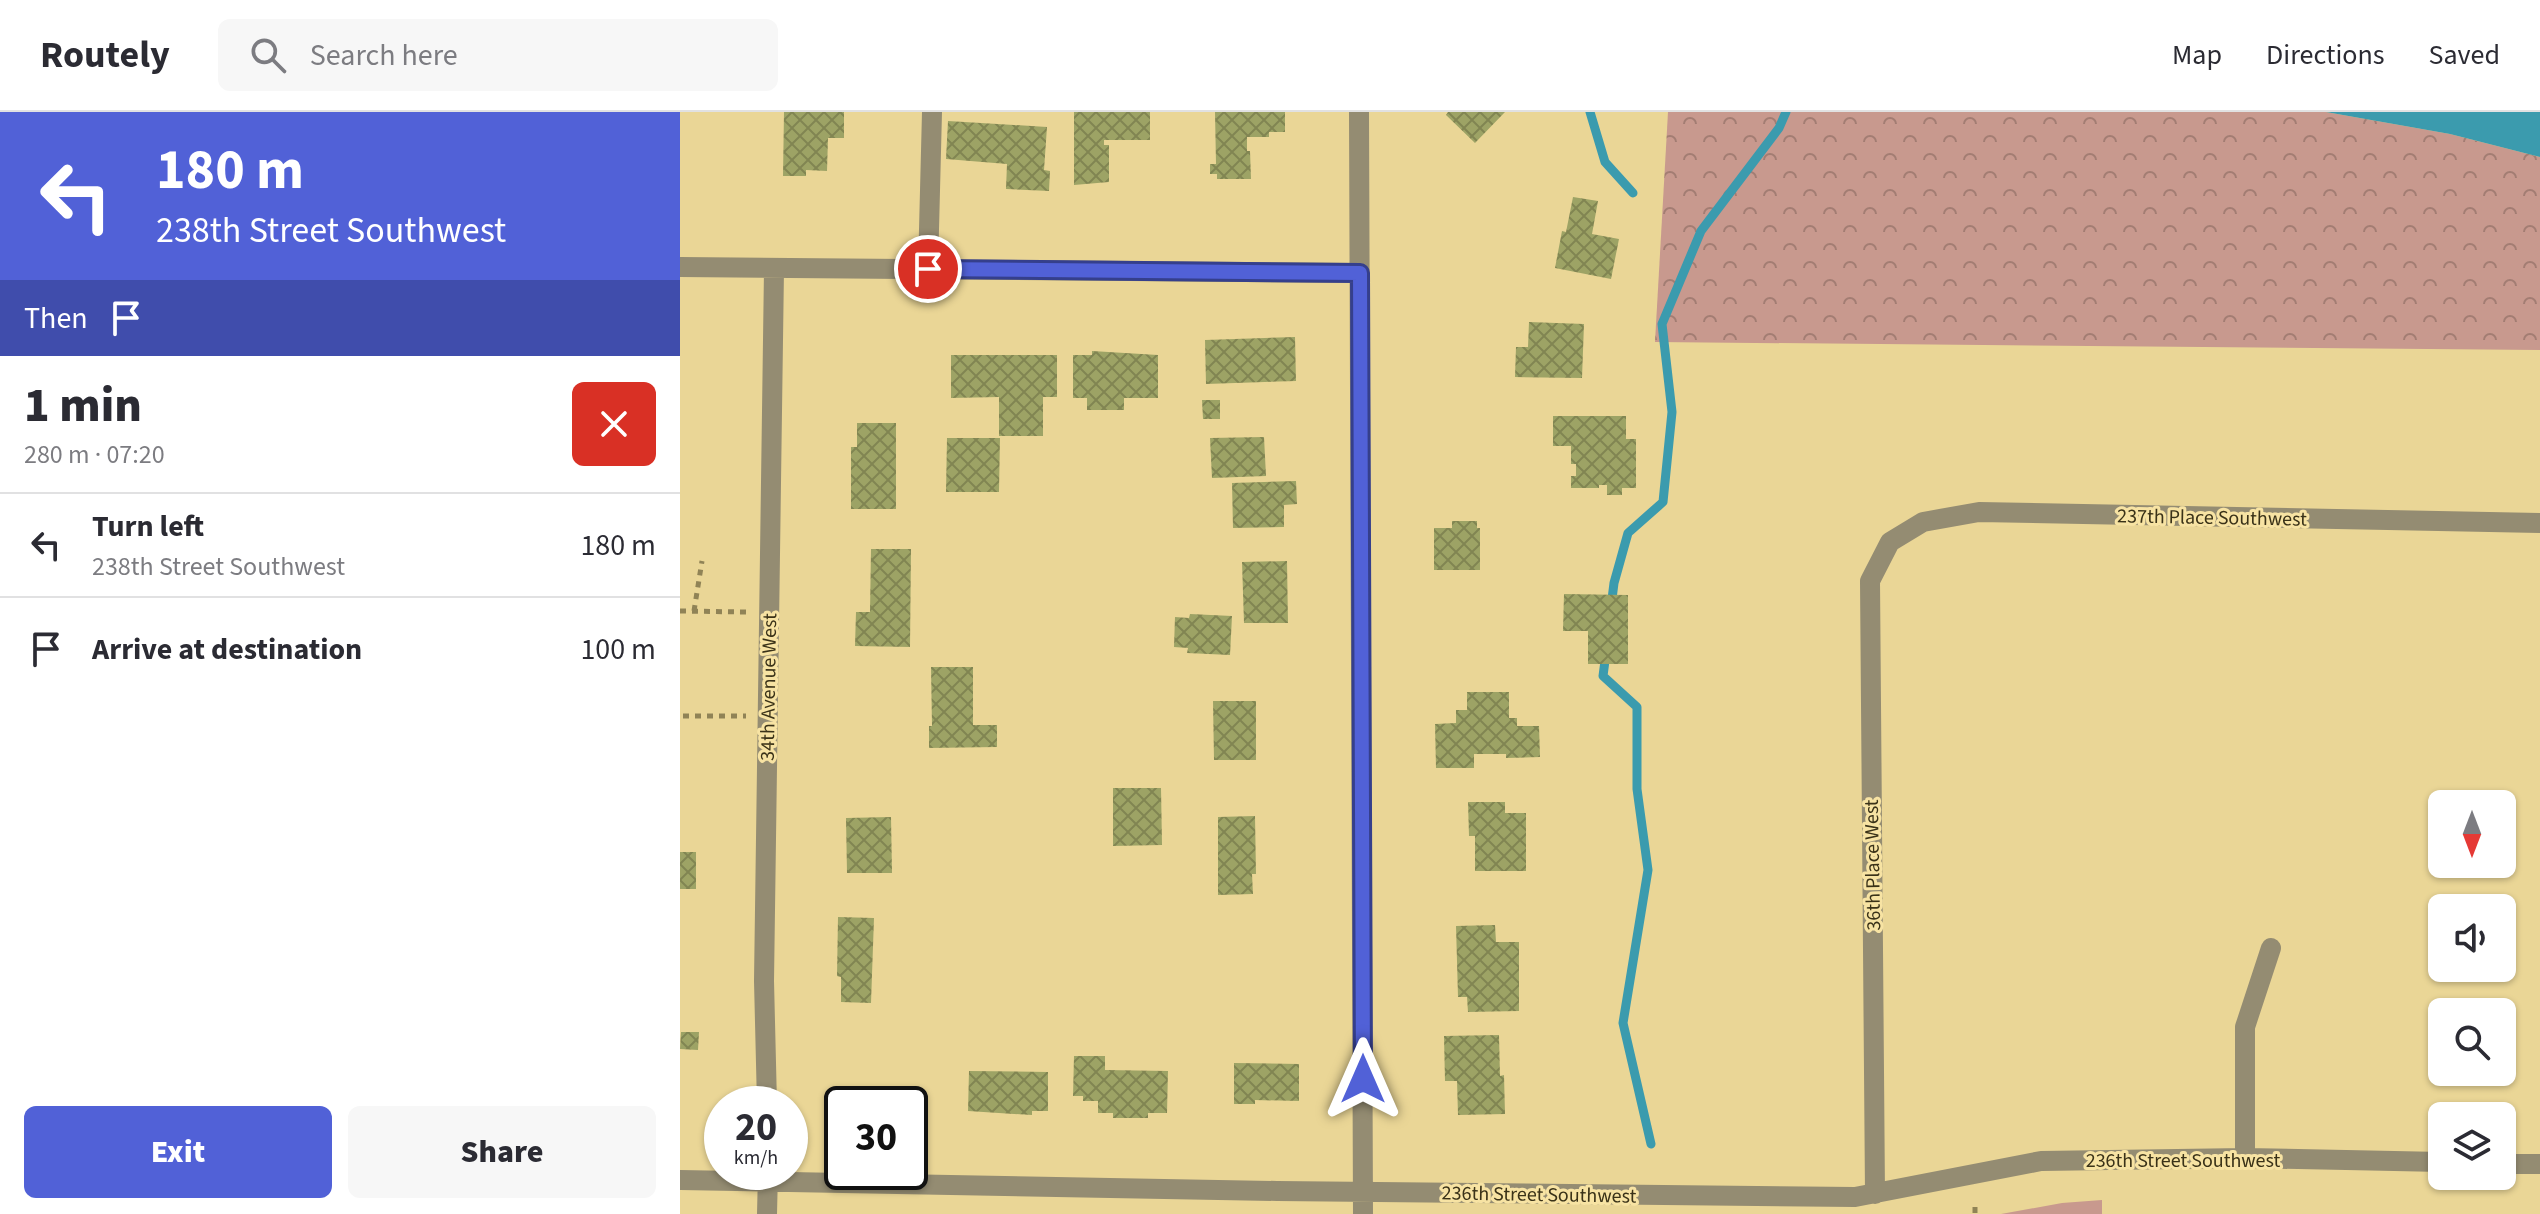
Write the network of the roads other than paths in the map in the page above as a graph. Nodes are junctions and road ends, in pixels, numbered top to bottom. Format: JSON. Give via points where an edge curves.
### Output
{"nodes":[{"id":1,"x":932,"y":112,"type":"edge"},
{"id":2,"x":1359,"y":112,"type":"edge"},
{"id":3,"x":680,"y":267,"type":"edge"},
{"id":4,"x":774,"y":269,"type":"junction"},
{"id":5,"x":928,"y":269,"type":"junction"},
{"id":6,"x":1360,"y":273,"type":"junction"},
{"id":7,"x":2540,"y":523,"type":"edge"},
{"id":8,"x":1890,"y":542,"type":"joint"},
{"id":9,"x":2271,"y":948,"type":"dead end"},
{"id":10,"x":767,"y":1086,"type":"edge"},
{"id":11,"x":2245,"y":1158,"type":"junction"},
{"id":12,"x":2428,"y":1162,"type":"edge"},
{"id":13,"x":2516,"y":1164,"type":"edge"},
{"id":14,"x":2540,"y":1164,"type":"edge"},
{"id":15,"x":808,"y":1178,"type":"edge"},
{"id":16,"x":704,"y":1179,"type":"edge"},
{"id":17,"x":680,"y":1180,"type":"edge"},
{"id":18,"x":768,"y":1190,"type":"edge"},
{"id":19,"x":1363,"y":1192,"type":"junction"},
{"id":20,"x":1875,"y":1194,"type":"junction"},
{"id":21,"x":767,"y":1214,"type":"edge"},
{"id":22,"x":1363,"y":1214,"type":"edge"}],
"edges":[{"from":1,"to":5,"type":"street"},
{"from":2,"to":6,"type":"street"},
{"from":3,"to":4,"type":"street"},
{"from":4,"to":5,"type":"street"},
{"from":4,"to":10,"type":"street","name":"34th Avenue West"},
{"from":5,"to":6,"type":"street"},
{"from":6,"to":19,"type":"street"},
{"from":7,"to":8,"type":"street","name":"237th Place Southwest","via":[[1979,512],[1923,522]]},
{"from":8,"to":20,"type":"street","name":"36th Place West","via":[[1870,581]]},
{"from":9,"to":11,"type":"street","via":[[2245,1027]]},
{"from":11,"to":12,"type":"street","name":"236th Street Southwest"},
{"from":11,"to":20,"type":"street","name":"236th Street Southwest","via":[[2041,1161]]},
{"from":13,"to":14,"type":"street"},
{"from":15,"to":19,"type":"street","name":"236th Street Southwest"},
{"from":16,"to":17,"type":"street","name":"236th Street Southwest"},
{"from":18,"to":21,"type":"street"},
{"from":19,"to":20,"type":"street","name":"236th Street Southwest","via":[[1777,1198]]},
{"from":19,"to":22,"type":"street"}]}
